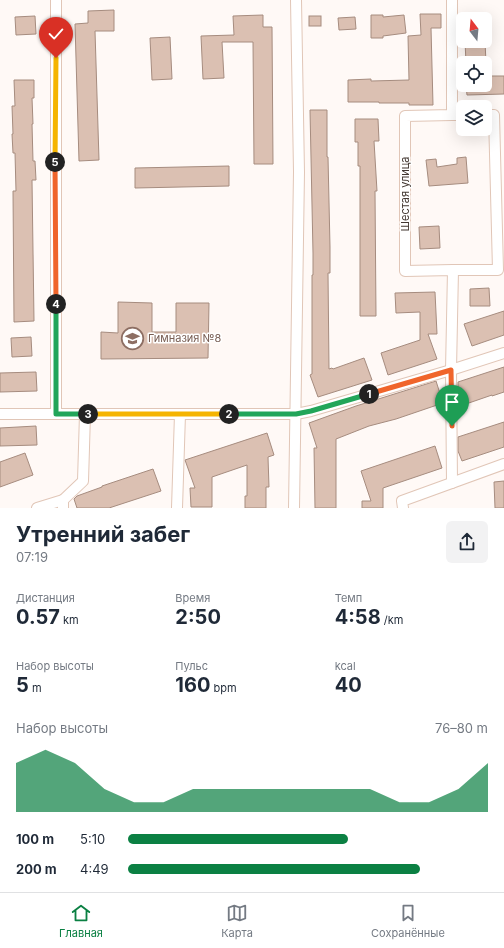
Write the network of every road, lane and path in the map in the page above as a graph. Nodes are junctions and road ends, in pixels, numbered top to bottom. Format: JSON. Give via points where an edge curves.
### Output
{"nodes":[{"id":1,"x":56,"y":0,"type":"edge"},
{"id":2,"x":296,"y":0,"type":"edge"},
{"id":3,"x":452,"y":0,"type":"edge"},
{"id":4,"x":452,"y":115,"type":"junction"},
{"id":5,"x":456,"y":115,"type":"edge"},
{"id":6,"x":492,"y":116,"type":"edge"},
{"id":7,"x":453,"y":270,"type":"junction"},
{"id":8,"x":504,"y":353,"type":"edge"},
{"id":9,"x":451,"y":370,"type":"junction"},
{"id":10,"x":0,"y":414,"type":"edge"},
{"id":11,"x":56,"y":414,"type":"junction"},
{"id":12,"x":85,"y":414,"type":"junction"},
{"id":13,"x":180,"y":414,"type":"junction"},
{"id":14,"x":296,"y":414,"type":"junction"},
{"id":15,"x":504,"y":464,"type":"edge"},
{"id":16,"x":452,"y":483,"type":"junction"},
{"id":17,"x":63,"y":504,"type":"edge"},
{"id":18,"x":402,"y":504,"type":"edge"},
{"id":19,"x":37,"y":508,"type":"edge"},
{"id":20,"x":177,"y":508,"type":"edge"},
{"id":21,"x":294,"y":508,"type":"edge"}],
"edges":[{"from":1,"to":11,"type":"street"},
{"from":2,"to":14,"type":"street","via":[[299,172]]},
{"from":3,"to":4,"type":"street"},
{"from":4,"to":5,"type":"street","name":"Шестая улица"},
{"from":4,"to":7,"type":"street","name":"Шестая улица","via":[[405,116],[405,271]]},
{"from":6,"to":7,"type":"street","name":"Шестая улица","via":[[498,270]]},
{"from":7,"to":9,"type":"street"},
{"from":8,"to":9,"type":"street"},
{"from":9,"to":14,"type":"street"},
{"from":9,"to":16,"type":"street"},
{"from":10,"to":11,"type":"street"},
{"from":11,"to":12,"type":"street"},
{"from":12,"to":13,"type":"street"},
{"from":12,"to":17,"type":"street","via":[[83,481]]},
{"from":13,"to":14,"type":"street"},
{"from":13,"to":20,"type":"street"},
{"from":14,"to":21,"type":"street"},
{"from":15,"to":16,"type":"street"},
{"from":16,"to":18,"type":"street"},
{"from":17,"to":19,"type":"street"}]}
